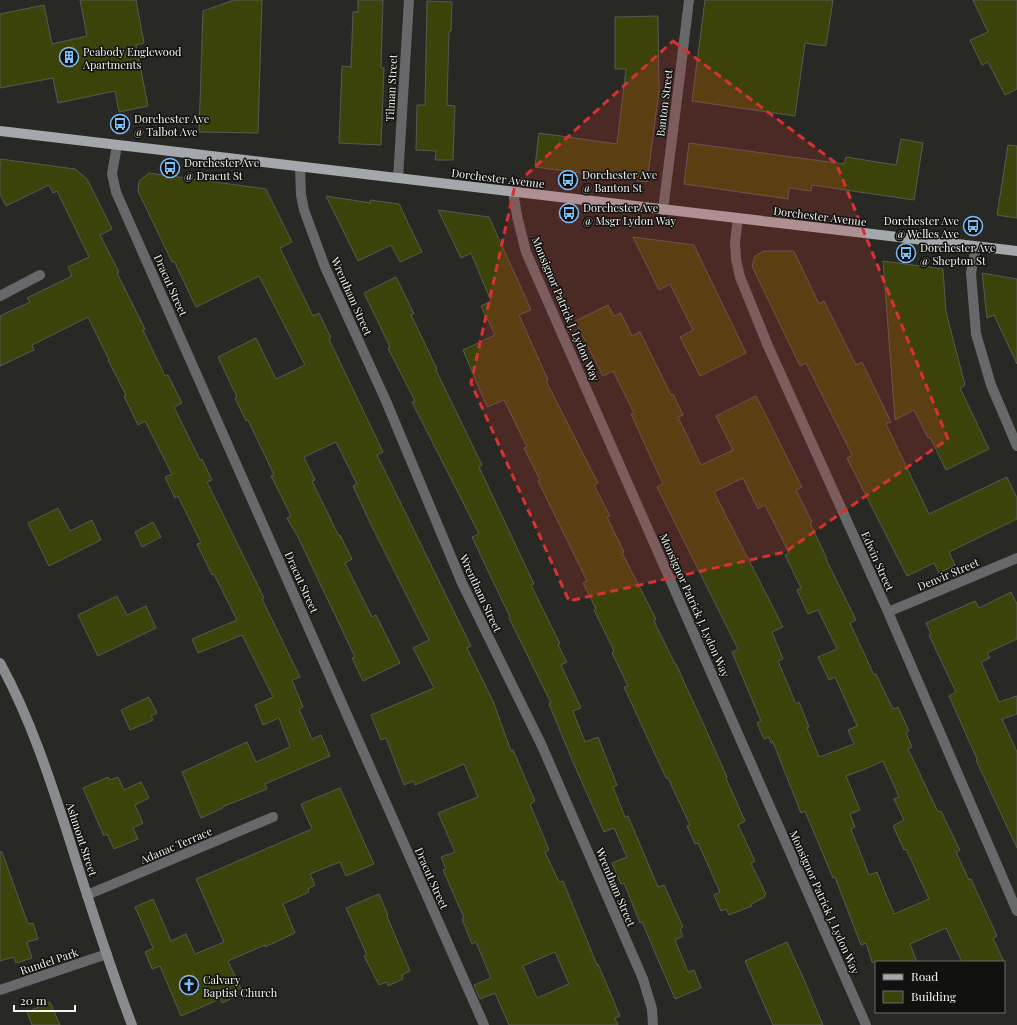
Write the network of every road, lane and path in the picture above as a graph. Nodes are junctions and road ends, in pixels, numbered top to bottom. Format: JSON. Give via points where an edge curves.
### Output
{"nodes":[{"id":1,"x":409,"y":0,"type":"edge"},
{"id":2,"x":689,"y":0,"type":"edge"},
{"id":3,"x":0,"y":131,"type":"edge"},
{"id":4,"x":117,"y":145,"type":"junction"},
{"id":5,"x":300,"y":167,"type":"junction"},
{"id":6,"x":398,"y":178,"type":"junction"},
{"id":7,"x":512,"y":192,"type":"junction"},
{"id":8,"x":662,"y":210,"type":"junction"},
{"id":9,"x":738,"y":218,"type":"junction"},
{"id":10,"x":976,"y":247,"type":"junction"},
{"id":11,"x":1017,"y":252,"type":"edge"},
{"id":12,"x":40,"y":275,"type":"dead end"},
{"id":13,"x":0,"y":296,"type":"edge"},
{"id":14,"x":1017,"y":446,"type":"edge"},
{"id":15,"x":1017,"y":558,"type":"edge"},
{"id":16,"x":888,"y":612,"type":"junction"},
{"id":17,"x":0,"y":663,"type":"edge"},
{"id":18,"x":273,"y":816,"type":"dead end"},
{"id":19,"x":87,"y":895,"type":"junction"},
{"id":20,"x":1017,"y":911,"type":"edge"},
{"id":21,"x":107,"y":954,"type":"junction"},
{"id":22,"x":0,"y":990,"type":"edge"},
{"id":23,"x":132,"y":1025,"type":"edge"},
{"id":24,"x":484,"y":1025,"type":"edge"},
{"id":25,"x":653,"y":1025,"type":"edge"},
{"id":26,"x":866,"y":1025,"type":"edge"}],
"edges":[{"from":1,"to":6,"type":"street","name":"Tilman Street"},
{"from":2,"to":8,"type":"street","name":"Banton Street"},
{"from":3,"to":4,"type":"main road","name":"Dorchester Avenue"},
{"from":4,"to":5,"type":"main road","name":"Dorchester Avenue"},
{"from":4,"to":24,"type":"street","name":"Dracut Street","via":[[112,174],[116,192]]},
{"from":5,"to":6,"type":"main road","name":"Dorchester Avenue"},
{"from":5,"to":25,"type":"street","name":"Wrentham Street","via":[[304,210],[325,267],[386,401],[462,583],[542,746],[634,957],[652,1009]]},
{"from":6,"to":7,"type":"main road","name":"Dorchester Avenue"},
{"from":7,"to":8,"type":"main road","name":"Dorchester Avenue"},
{"from":7,"to":26,"type":"street","name":"Monsignor Patrick J. Lydon Way","via":[[526,252]]},
{"from":8,"to":9,"type":"main road","name":"Dorchester Avenue"},
{"from":9,"to":10,"type":"main road","name":"Dorchester Avenue"},
{"from":9,"to":16,"type":"street","name":"Edwin Street","via":[[734,242],[740,277],[768,346]]},
{"from":10,"to":11,"type":"main road","name":"Dorchester Avenue"},
{"from":10,"to":14,"type":"street","via":[[972,273],[976,334],[991,385]]},
{"from":12,"to":13,"type":"street"},
{"from":15,"to":16,"type":"street","name":"Denvir Street"},
{"from":16,"to":20,"type":"street","name":"Edwin Street"},
{"from":17,"to":19,"type":"main road","name":"Ashmont Street","via":[[43,758]]},
{"from":18,"to":19,"type":"street","name":"Adanac Terrace"},
{"from":19,"to":21,"type":"main road","name":"Ashmont Street"},
{"from":21,"to":22,"type":"street","name":"Rundel Park"},
{"from":21,"to":23,"type":"main road","name":"Ashmont Street"}]}
